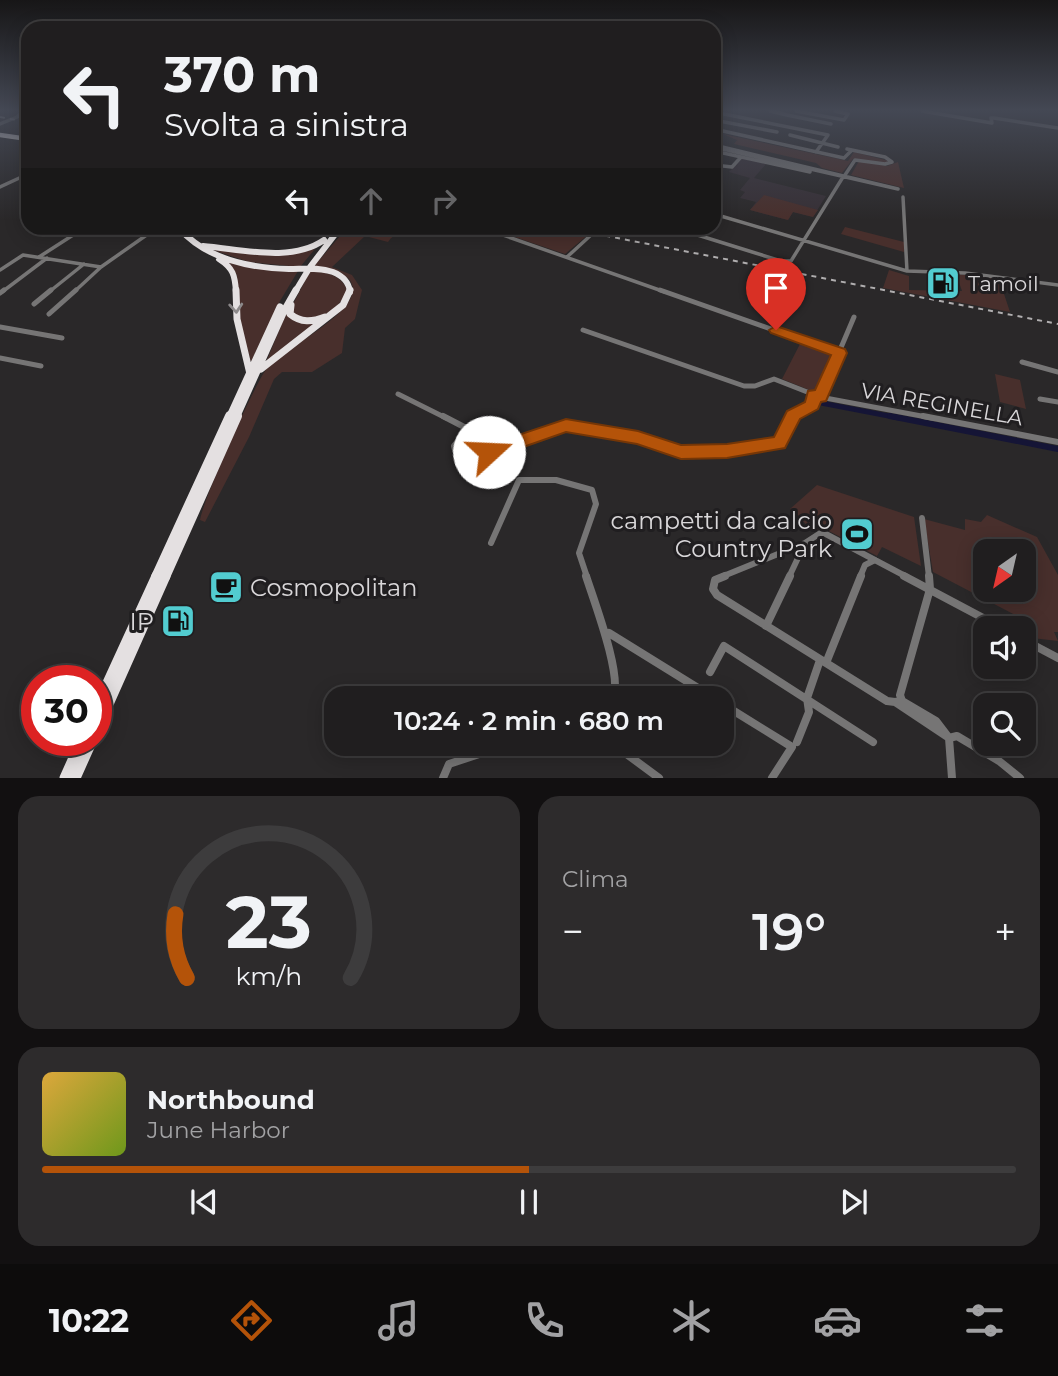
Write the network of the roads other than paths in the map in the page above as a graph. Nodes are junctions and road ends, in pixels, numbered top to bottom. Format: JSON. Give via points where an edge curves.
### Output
{"nodes":[{"id":1,"x":795,"y":147,"type":"edge"},
{"id":2,"x":820,"y":147,"type":"edge"},
{"id":3,"x":837,"y":147,"type":"edge"},
{"id":4,"x":721,"y":148,"type":"edge"},
{"id":5,"x":844,"y":149,"type":"junction"},
{"id":6,"x":721,"y":151,"type":"edge"},
{"id":7,"x":816,"y":152,"type":"junction"},
{"id":8,"x":741,"y":157,"type":"junction"},
{"id":9,"x":721,"y":166,"type":"edge"},
{"id":10,"x":821,"y":171,"type":"junction"},
{"id":11,"x":844,"y":176,"type":"junction"},
{"id":12,"x":21,"y":177,"type":"edge"},
{"id":13,"x":0,"y":187,"type":"edge"},
{"id":14,"x":903,"y":197,"type":"dead end"},
{"id":15,"x":721,"y":216,"type":"edge"},
{"id":16,"x":74,"y":235,"type":"edge"},
{"id":17,"x":147,"y":235,"type":"edge"},
{"id":18,"x":186,"y":235,"type":"edge"},
{"id":19,"x":331,"y":235,"type":"edge"},
{"id":20,"x":334,"y":235,"type":"edge"},
{"id":21,"x":503,"y":235,"type":"edge"},
{"id":22,"x":592,"y":235,"type":"edge"},
{"id":23,"x":698,"y":235,"type":"edge"},
{"id":24,"x":324,"y":240,"type":"junction"},
{"id":25,"x":804,"y":241,"type":"junction"},
{"id":26,"x":197,"y":245,"type":"junction"},
{"id":27,"x":212,"y":253,"type":"junction"},
{"id":28,"x":39,"y":257,"type":"junction"},
{"id":29,"x":567,"y":257,"type":"junction"},
{"id":30,"x":47,"y":258,"type":"junction"},
{"id":31,"x":84,"y":264,"type":"junction"},
{"id":32,"x":102,"y":267,"type":"junction"},
{"id":33,"x":0,"y":270,"type":"edge"},
{"id":34,"x":305,"y":270,"type":"junction"},
{"id":35,"x":907,"y":271,"type":"junction"},
{"id":36,"x":1058,"y":285,"type":"edge"},
{"id":37,"x":0,"y":293,"type":"edge"},
{"id":38,"x":290,"y":300,"type":"junction"},
{"id":39,"x":34,"y":304,"type":"dead end"},
{"id":40,"x":340,"y":309,"type":"junction"},
{"id":41,"x":49,"y":314,"type":"dead end"},
{"id":42,"x":855,"y":317,"type":"dead end"},
{"id":43,"x":0,"y":327,"type":"edge"},
{"id":44,"x":583,"y":330,"type":"dead end"},
{"id":45,"x":62,"y":338,"type":"dead end"},
{"id":46,"x":839,"y":353,"type":"junction"},
{"id":47,"x":0,"y":358,"type":"edge"},
{"id":48,"x":1022,"y":362,"type":"dead end"},
{"id":49,"x":41,"y":366,"type":"dead end"},
{"id":50,"x":1058,"y":372,"type":"edge"},
{"id":51,"x":253,"y":374,"type":"junction"},
{"id":52,"x":398,"y":394,"type":"dead end"},
{"id":53,"x":815,"y":399,"type":"junction"},
{"id":54,"x":1040,"y":399,"type":"dead end"},
{"id":55,"x":1058,"y":402,"type":"edge"},
{"id":56,"x":1058,"y":442,"type":"edge"},
{"id":57,"x":922,"y":518,"type":"dead end"},
{"id":58,"x":491,"y":543,"type":"dead end"},
{"id":59,"x":804,"y":543,"type":"junction"},
{"id":60,"x":875,"y":560,"type":"junction"},
{"id":61,"x":930,"y":589,"type":"junction"},
{"id":62,"x":980,"y":616,"type":"edge"},
{"id":63,"x":766,"y":626,"type":"junction"},
{"id":64,"x":609,"y":633,"type":"dead end"},
{"id":65,"x":1036,"y":647,"type":"edge"},
{"id":66,"x":1058,"y":659,"type":"edge"},
{"id":67,"x":823,"y":662,"type":"junction"},
{"id":68,"x":710,"y":672,"type":"dead end"},
{"id":69,"x":112,"y":675,"type":"edge"},
{"id":70,"x":616,"y":686,"type":"edge"},
{"id":71,"x":695,"y":686,"type":"edge"},
{"id":72,"x":112,"y":695,"type":"edge"},
{"id":73,"x":807,"y":698,"type":"junction"},
{"id":74,"x":898,"y":702,"type":"junction"},
{"id":75,"x":734,"y":711,"type":"edge"},
{"id":76,"x":949,"y":738,"type":"junction"},
{"id":77,"x":873,"y":741,"type":"dead end"},
{"id":78,"x":797,"y":742,"type":"dead end"},
{"id":79,"x":75,"y":756,"type":"edge"},
{"id":80,"x":85,"y":756,"type":"edge"},
{"id":81,"x":473,"y":756,"type":"edge"},
{"id":82,"x":629,"y":756,"type":"edge"},
{"id":83,"x":65,"y":778,"type":"edge"},
{"id":84,"x":75,"y":778,"type":"edge"},
{"id":85,"x":443,"y":778,"type":"edge"},
{"id":86,"x":659,"y":778,"type":"edge"},
{"id":87,"x":772,"y":778,"type":"edge"},
{"id":88,"x":952,"y":778,"type":"edge"},
{"id":89,"x":1020,"y":778,"type":"edge"}],
"edges":[{"from":1,"to":7,"type":"street"},
{"from":2,"to":7,"type":"street"},
{"from":3,"to":5,"type":"street"},
{"from":4,"to":10,"type":"street"},
{"from":5,"to":7,"type":"street","via":[[846,159]]},
{"from":5,"to":11,"type":"street","via":[[892,162],[855,160]]},
{"from":6,"to":8,"type":"street"},
{"from":8,"to":9,"type":"street","via":[[732,167]]},
{"from":8,"to":10,"type":"street","via":[[803,172]]},
{"from":10,"to":11,"type":"street"},
{"from":11,"to":11,"type":"street","via":[[898,189]]},
{"from":11,"to":25,"type":"street"},
{"from":12,"to":13,"type":"street"},
{"from":14,"to":35,"type":"street"},
{"from":15,"to":25,"type":"street"},
{"from":16,"to":28,"type":"street"},
{"from":17,"to":32,"type":"street"},
{"from":18,"to":26,"type":"highway"},
{"from":19,"to":24,"type":"highway"},
{"from":20,"to":34,"type":"highway"},
{"from":21,"to":29,"type":"street"},
{"from":22,"to":29,"type":"street"},
{"from":23,"to":25,"type":"street","via":[[785,261],[792,260]]},
{"from":24,"to":26,"type":"highway","via":[[294,253]]},
{"from":24,"to":34,"type":"highway"},
{"from":25,"to":35,"type":"street"},
{"from":26,"to":27,"type":"highway"},
{"from":27,"to":40,"type":"highway","via":[[261,267],[338,274],[348,282],[350,291]]},
{"from":27,"to":51,"type":"highway","one_way":true,"via":[[235,275],[237,319]]},
{"from":28,"to":30,"type":"street"},
{"from":28,"to":33,"type":"street","via":[[23,255]]},
{"from":29,"to":46,"type":"street"},
{"from":30,"to":31,"type":"street"},
{"from":30,"to":37,"type":"street"},
{"from":31,"to":32,"type":"street"},
{"from":31,"to":39,"type":"street"},
{"from":32,"to":41,"type":"street"},
{"from":34,"to":38,"type":"highway"},
{"from":34,"to":51,"type":"highway","via":[[279,309]]},
{"from":35,"to":36,"type":"street"},
{"from":38,"to":40,"type":"highway","via":[[290,313],[302,320],[318,320]]},
{"from":38,"to":51,"type":"highway"},
{"from":40,"to":51,"type":"highway"},
{"from":42,"to":46,"type":"street"},
{"from":43,"to":45,"type":"street"},
{"from":44,"to":53,"type":"street","name":"VIA REGINELLA","via":[[744,386],[774,379]]},
{"from":46,"to":53,"type":"street"},
{"from":47,"to":49,"type":"street"},
{"from":48,"to":50,"type":"street"},
{"from":51,"to":69,"type":"highway"},
{"from":51,"to":72,"type":"highway"},
{"from":52,"to":53,"type":"street","via":[[468,429],[455,450],[485,452],[566,425],[638,438],[681,452],[779,443],[793,415]]},
{"from":53,"to":56,"type":"street","name":"VIA REGINELLA"},
{"from":54,"to":55,"type":"street"},
{"from":57,"to":61,"type":"street"},
{"from":58,"to":70,"type":"street","via":[[519,480],[540,477],[592,490],[596,504],[579,552],[591,581]]},
{"from":59,"to":60,"type":"street","via":[[822,532]]},
{"from":59,"to":63,"type":"street"},
{"from":59,"to":63,"type":"street","via":[[713,583],[717,595]]},
{"from":60,"to":61,"type":"street"},
{"from":60,"to":67,"type":"street","via":[[865,565]]},
{"from":61,"to":62,"type":"street"},
{"from":61,"to":74,"type":"street"},
{"from":63,"to":67,"type":"street"},
{"from":64,"to":71,"type":"street"},
{"from":65,"to":66,"type":"street"},
{"from":67,"to":73,"type":"street"},
{"from":67,"to":74,"type":"street","via":[[887,701]]},
{"from":68,"to":73,"type":"street","via":[[724,646]]},
{"from":73,"to":77,"type":"street"},
{"from":73,"to":78,"type":"street","via":[[809,712]]},
{"from":74,"to":76,"type":"street"},
{"from":75,"to":87,"type":"street","via":[[792,747]]},
{"from":76,"to":88,"type":"street"},
{"from":76,"to":89,"type":"street","via":[[966,740]]},
{"from":79,"to":83,"type":"highway"},
{"from":80,"to":84,"type":"highway"},
{"from":81,"to":85,"type":"street","via":[[449,764]]},
{"from":82,"to":86,"type":"street"}]}
